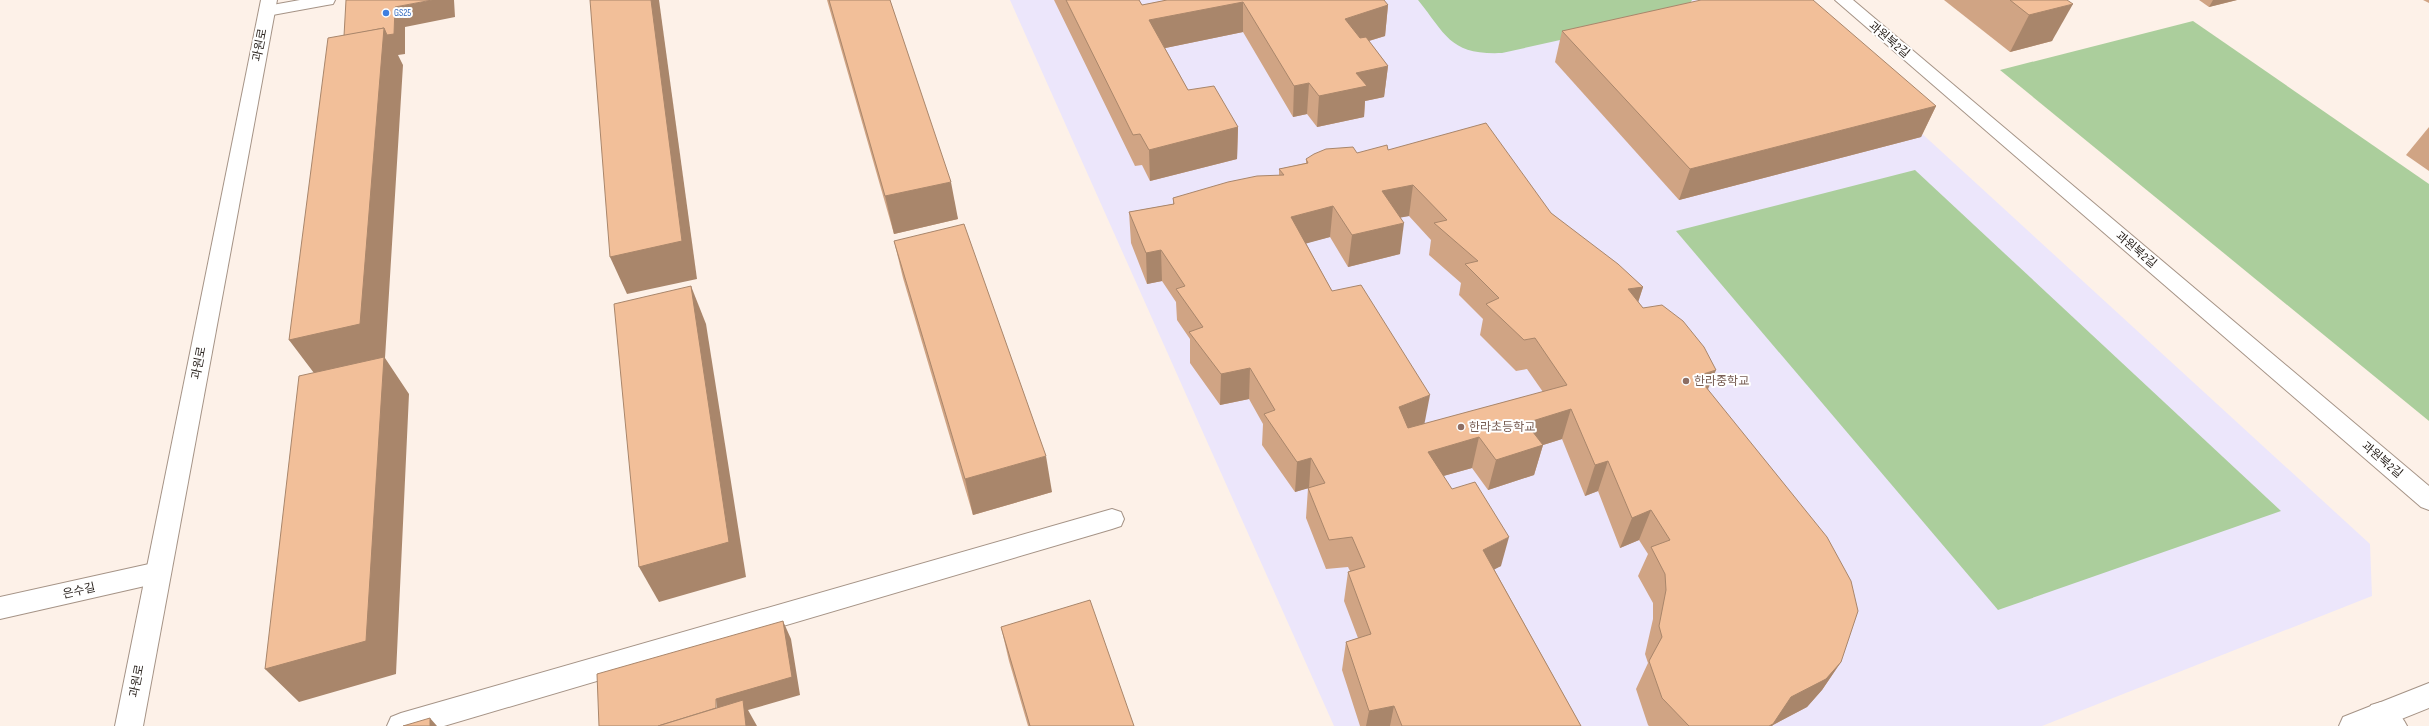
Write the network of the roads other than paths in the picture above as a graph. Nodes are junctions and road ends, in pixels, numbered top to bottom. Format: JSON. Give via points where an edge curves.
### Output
{"nodes":[{"id":1,"x":327,"y":0,"type":"edge"},
{"id":2,"x":1843,"y":0,"type":"edge"},
{"id":3,"x":268,"y":5,"type":"edge"},
{"id":4,"x":2429,"y":500,"type":"edge"},
{"id":5,"x":1112,"y":519,"type":"dead end"},
{"id":6,"x":158,"y":573,"type":"junction"},
{"id":7,"x":0,"y":608,"type":"edge"},
{"id":8,"x":2429,"y":695,"type":"edge"},
{"id":9,"x":2387,"y":720,"type":"edge"},
{"id":10,"x":129,"y":726,"type":"edge"},
{"id":11,"x":401,"y":726,"type":"edge"},
{"id":12,"x":2353,"y":726,"type":"edge"}],
"edges":[{"from":1,"to":3,"type":"main road"},
{"from":2,"to":4,"type":"main road","name":"과원북2길"},
{"from":3,"to":6,"type":"main road","name":"과원로"},
{"from":5,"to":11,"type":"main road"},
{"from":6,"to":7,"type":"main road","name":"은수길"},
{"from":6,"to":10,"type":"main road","name":"과원로"},
{"from":8,"to":9,"type":"main road"},
{"from":9,"to":12,"type":"main road"}]}
